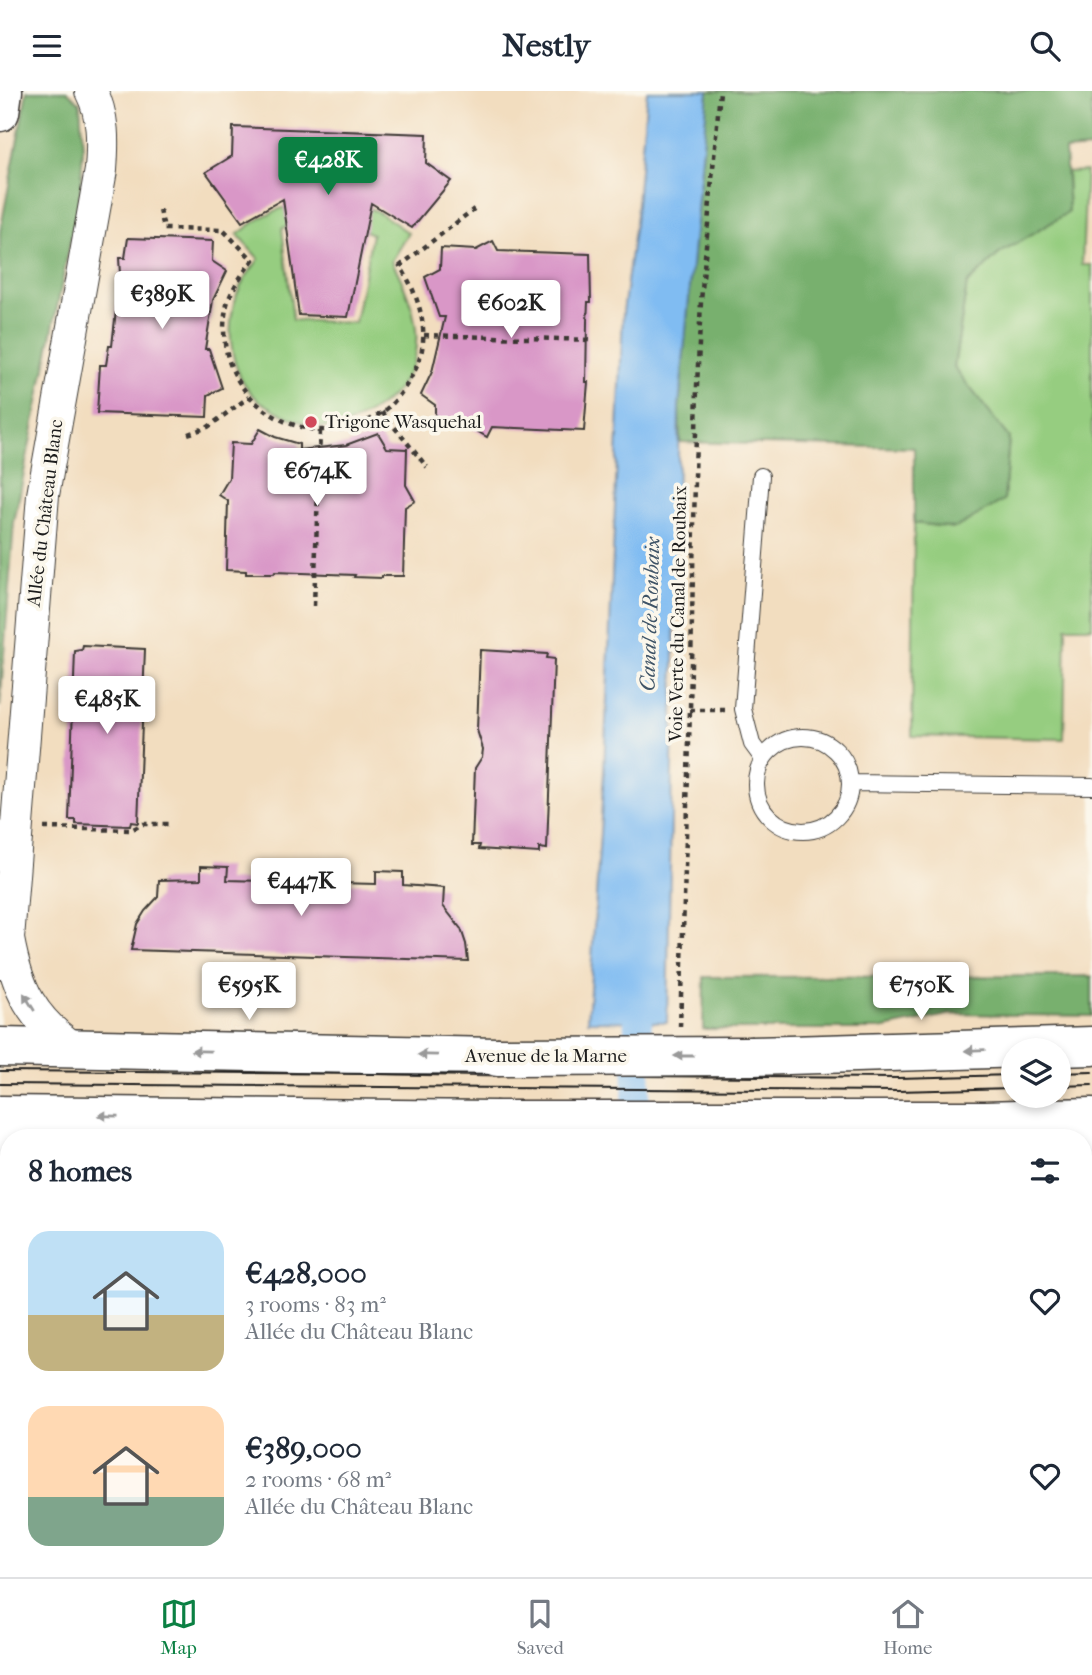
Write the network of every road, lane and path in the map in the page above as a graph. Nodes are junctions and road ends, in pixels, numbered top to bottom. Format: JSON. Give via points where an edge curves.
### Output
{"nodes":[{"id":1,"x":3,"y":91,"type":"edge"},
{"id":2,"x":91,"y":91,"type":"edge"},
{"id":3,"x":720,"y":91,"type":"edge"},
{"id":4,"x":0,"y":112,"type":"edge"},
{"id":5,"x":474,"y":209,"type":"dead end"},
{"id":6,"x":160,"y":210,"type":"dead end"},
{"id":7,"x":424,"y":335,"type":"junction"},
{"id":8,"x":592,"y":340,"type":"dead end"},
{"id":9,"x":249,"y":397,"type":"junction"},
{"id":10,"x":382,"y":412,"type":"junction"},
{"id":11,"x":320,"y":431,"type":"junction"},
{"id":12,"x":188,"y":434,"type":"dead end"},
{"id":13,"x":427,"y":467,"type":"dead end"},
{"id":14,"x":761,"y":476,"type":"dead end"},
{"id":15,"x":314,"y":606,"type":"dead end"},
{"id":16,"x":743,"y":709,"type":"junction"},
{"id":17,"x":690,"y":710,"type":"junction"},
{"id":18,"x":763,"y":759,"type":"junction"},
{"id":19,"x":851,"y":783,"type":"junction"},
{"id":20,"x":1092,"y":786,"type":"edge"},
{"id":21,"x":168,"y":824,"type":"dead end"},
{"id":22,"x":49,"y":828,"type":"dead end"},
{"id":23,"x":4,"y":951,"type":"edge"},
{"id":24,"x":679,"y":1034,"type":"dead end"},
{"id":25,"x":1092,"y":1046,"type":"edge"},
{"id":26,"x":0,"y":1047,"type":"edge"},
{"id":27,"x":75,"y":1049,"type":"junction"},
{"id":28,"x":0,"y":1115,"type":"edge"},
{"id":29,"x":1092,"y":1117,"type":"edge"}],
"edges":[{"from":1,"to":4,"type":"main road"},
{"from":2,"to":23,"type":"street","name":"Allée du Château Blanc","via":[[102,124],[101,170],[43,495]]},
{"from":3,"to":17,"type":"path","name":"Voie Verte du Canal de Roubaix","via":[[697,374]]},
{"from":5,"to":7,"type":"path","via":[[400,266],[414,287]]},
{"from":6,"to":9,"type":"path","via":[[164,229],[223,230],[253,260],[228,303],[224,328],[226,353]]},
{"from":7,"to":8,"type":"path"},
{"from":7,"to":10,"type":"path","via":[[418,365],[404,391]]},
{"from":9,"to":11,"type":"path","via":[[269,415]]},
{"from":9,"to":12,"type":"path","via":[[208,427]]},
{"from":10,"to":11,"type":"path","via":[[363,423]]},
{"from":10,"to":13,"type":"path"},
{"from":11,"to":15,"type":"path"},
{"from":14,"to":16,"type":"lane"},
{"from":16,"to":17,"type":"path"},
{"from":16,"to":18,"type":"lane","via":[[752,744]]},
{"from":17,"to":24,"type":"path","name":"Voie Verte du Canal de Roubaix"},
{"from":18,"to":19,"type":"lane","via":[[789,738],[807,736],[838,751]]},
{"from":18,"to":19,"type":"lane","via":[[757,793],[769,816],[791,829],[825,826],[839,815]]},
{"from":19,"to":20,"type":"lane"},
{"from":21,"to":22,"type":"path","via":[[143,824],[131,830]]},
{"from":27,"to":23,"type":"street","name":"Allée du Château Blanc","one_way":true,"via":[[47,1027],[24,996]]},
{"from":25,"to":27,"type":"main road","name":"Avenue de la Marne","one_way":true,"bridge":true,"via":[[752,1056],[497,1057]]},
{"from":26,"to":27,"type":"main road","name":"Avenue de la Marne"},
{"from":29,"to":28,"type":"main road","one_way":true,"bridge":true,"via":[[495,1120]]}]}
